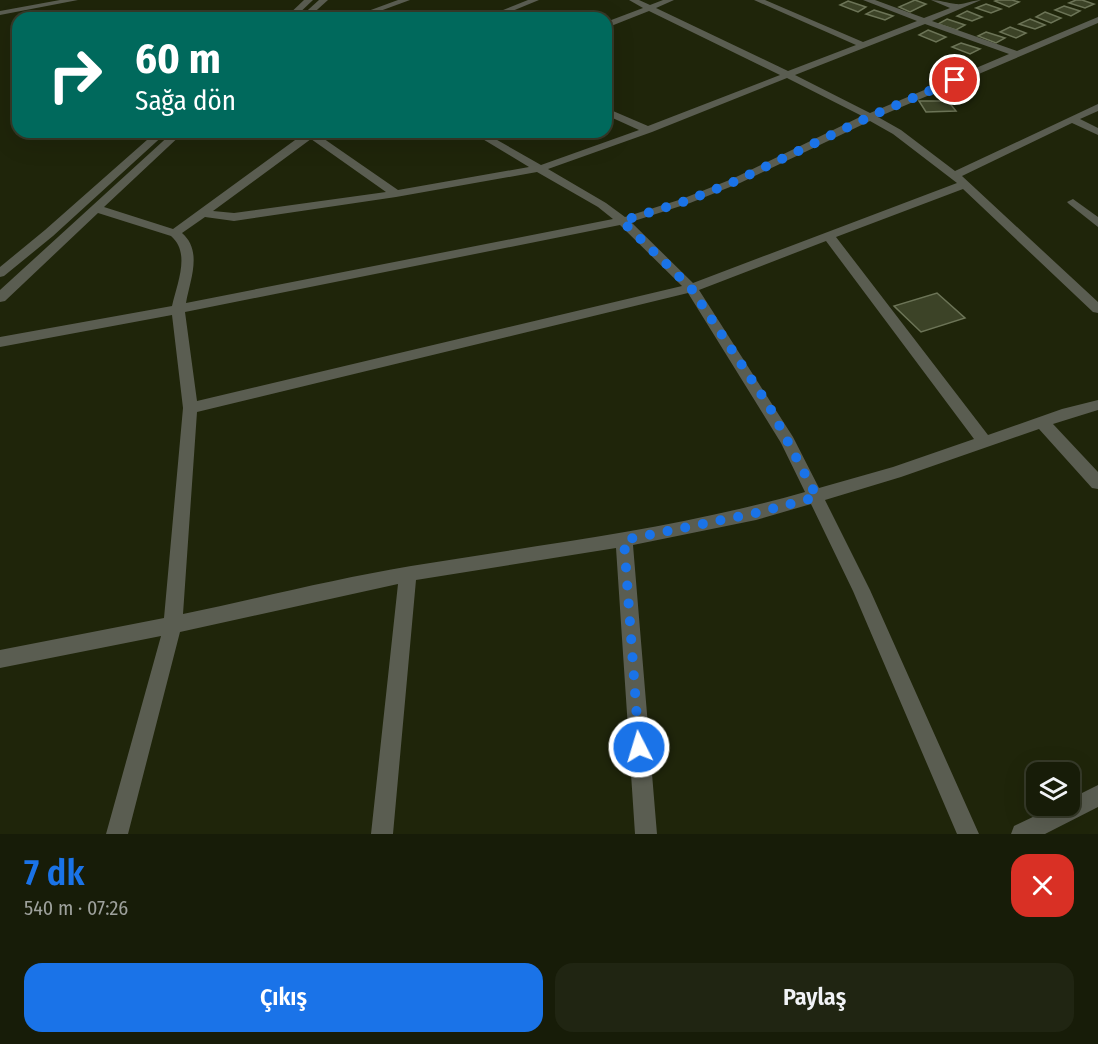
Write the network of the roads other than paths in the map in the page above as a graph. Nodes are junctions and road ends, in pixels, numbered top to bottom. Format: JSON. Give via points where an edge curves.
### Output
{"nodes":[{"id":1,"x":74,"y":0,"type":"edge"},
{"id":2,"x":309,"y":0,"type":"edge"},
{"id":3,"x":324,"y":0,"type":"edge"},
{"id":4,"x":406,"y":0,"type":"edge"},
{"id":5,"x":535,"y":0,"type":"edge"},
{"id":6,"x":633,"y":0,"type":"edge"},
{"id":7,"x":670,"y":0,"type":"edge"},
{"id":8,"x":758,"y":0,"type":"edge"},
{"id":9,"x":867,"y":0,"type":"edge"},
{"id":10,"x":935,"y":0,"type":"edge"},
{"id":11,"x":977,"y":0,"type":"edge"},
{"id":12,"x":650,"y":8,"type":"junction"},
{"id":13,"x":957,"y":8,"type":"junction"},
{"id":14,"x":296,"y":12,"type":"edge"},
{"id":15,"x":310,"y":12,"type":"edge"},
{"id":16,"x":371,"y":12,"type":"edge"},
{"id":17,"x":502,"y":12,"type":"edge"},
{"id":18,"x":0,"y":14,"type":"edge"},
{"id":19,"x":1098,"y":20,"type":"edge"},
{"id":20,"x":923,"y":21,"type":"junction"},
{"id":21,"x":612,"y":23,"type":"edge"},
{"id":22,"x":861,"y":44,"type":"junction"},
{"id":23,"x":1017,"y":54,"type":"junction"},
{"id":24,"x":786,"y":75,"type":"junction"},
{"id":25,"x":1098,"y":106,"type":"edge"},
{"id":26,"x":612,"y":114,"type":"edge"},
{"id":27,"x":871,"y":116,"type":"junction"},
{"id":28,"x":1071,"y":119,"type":"junction"},
{"id":29,"x":648,"y":130,"type":"junction"},
{"id":30,"x":1098,"y":132,"type":"edge"},
{"id":31,"x":155,"y":138,"type":"edge"},
{"id":32,"x":172,"y":138,"type":"edge"},
{"id":33,"x":305,"y":138,"type":"edge"},
{"id":34,"x":319,"y":138,"type":"edge"},
{"id":35,"x":487,"y":138,"type":"edge"},
{"id":36,"x":542,"y":168,"type":"junction"},
{"id":37,"x":955,"y":175,"type":"junction"},
{"id":38,"x":965,"y":184,"type":"junction"},
{"id":39,"x":396,"y":194,"type":"junction"},
{"id":40,"x":1073,"y":202,"type":"dead end"},
{"id":41,"x":95,"y":208,"type":"junction"},
{"id":42,"x":202,"y":213,"type":"junction"},
{"id":43,"x":622,"y":221,"type":"junction"},
{"id":44,"x":1098,"y":223,"type":"edge"},
{"id":45,"x":175,"y":233,"type":"junction"},
{"id":46,"x":830,"y":236,"type":"junction"},
{"id":47,"x":0,"y":273,"type":"edge"},
{"id":48,"x":691,"y":288,"type":"junction"},
{"id":49,"x":0,"y":298,"type":"edge"},
{"id":50,"x":1097,"y":306,"type":"edge"},
{"id":51,"x":178,"y":309,"type":"junction"},
{"id":52,"x":0,"y":342,"type":"edge"},
{"id":53,"x":1098,"y":405,"type":"edge"},
{"id":54,"x":190,"y":408,"type":"junction"},
{"id":55,"x":1042,"y":422,"type":"junction"},
{"id":56,"x":985,"y":442,"type":"junction"},
{"id":57,"x":1098,"y":483,"type":"edge"},
{"id":58,"x":817,"y":497,"type":"junction"},
{"id":59,"x":624,"y":540,"type":"junction"},
{"id":60,"x":408,"y":574,"type":"junction"},
{"id":61,"x":173,"y":625,"type":"junction"},
{"id":62,"x":0,"y":659,"type":"edge"},
{"id":63,"x":1098,"y":796,"type":"edge"},
{"id":64,"x":117,"y":834,"type":"edge"},
{"id":65,"x":382,"y":834,"type":"edge"},
{"id":66,"x":646,"y":834,"type":"edge"},
{"id":67,"x":968,"y":834,"type":"edge"},
{"id":68,"x":1022,"y":834,"type":"edge"}],
"edges":[{"from":1,"to":18,"type":"street"},
{"from":2,"to":14,"type":"street"},
{"from":3,"to":15,"type":"street"},
{"from":4,"to":16,"type":"street"},
{"from":5,"to":17,"type":"street"},
{"from":6,"to":12,"type":"street"},
{"from":7,"to":12,"type":"street"},
{"from":8,"to":22,"type":"street"},
{"from":9,"to":20,"type":"street"},
{"from":10,"to":13,"type":"street"},
{"from":11,"to":13,"type":"street"},
{"from":12,"to":21,"type":"street"},
{"from":12,"to":24,"type":"street"},
{"from":13,"to":20,"type":"street"},
{"from":19,"to":23,"type":"street"},
{"from":20,"to":22,"type":"street"},
{"from":20,"to":23,"type":"street"},
{"from":22,"to":24,"type":"street"},
{"from":23,"to":27,"type":"street"},
{"from":24,"to":27,"type":"street"},
{"from":24,"to":29,"type":"street"},
{"from":25,"to":28,"type":"street"},
{"from":26,"to":29,"type":"street"},
{"from":27,"to":37,"type":"street"},
{"from":27,"to":43,"type":"street","via":[[736,181]]},
{"from":28,"to":30,"type":"street"},
{"from":28,"to":37,"type":"street"},
{"from":29,"to":36,"type":"street"},
{"from":31,"to":47,"type":"street"},
{"from":32,"to":41,"type":"street"},
{"from":33,"to":42,"type":"street"},
{"from":34,"to":39,"type":"street"},
{"from":35,"to":36,"type":"street"},
{"from":36,"to":39,"type":"street"},
{"from":36,"to":43,"type":"street"},
{"from":37,"to":38,"type":"street"},
{"from":38,"to":46,"type":"street"},
{"from":38,"to":50,"type":"street"},
{"from":39,"to":42,"type":"street","via":[[234,217]]},
{"from":40,"to":44,"type":"street"},
{"from":41,"to":45,"type":"street"},
{"from":41,"to":49,"type":"street"},
{"from":42,"to":45,"type":"street"},
{"from":43,"to":48,"type":"street"},
{"from":43,"to":51,"type":"street"},
{"from":45,"to":51,"type":"street","via":[[189,255]]},
{"from":46,"to":48,"type":"street"},
{"from":46,"to":56,"type":"street"},
{"from":48,"to":54,"type":"street"},
{"from":48,"to":58,"type":"street","via":[[769,406]]},
{"from":51,"to":52,"type":"street"},
{"from":51,"to":54,"type":"street"},
{"from":53,"to":55,"type":"street"},
{"from":54,"to":61,"type":"street"},
{"from":55,"to":56,"type":"street"},
{"from":55,"to":57,"type":"street"},
{"from":56,"to":58,"type":"street"},
{"from":58,"to":59,"type":"street"},
{"from":58,"to":67,"type":"street"},
{"from":59,"to":60,"type":"street"},
{"from":59,"to":66,"type":"street"},
{"from":60,"to":61,"type":"street"},
{"from":60,"to":65,"type":"street"},
{"from":61,"to":62,"type":"street"},
{"from":61,"to":64,"type":"street"},
{"from":63,"to":68,"type":"street"}]}
